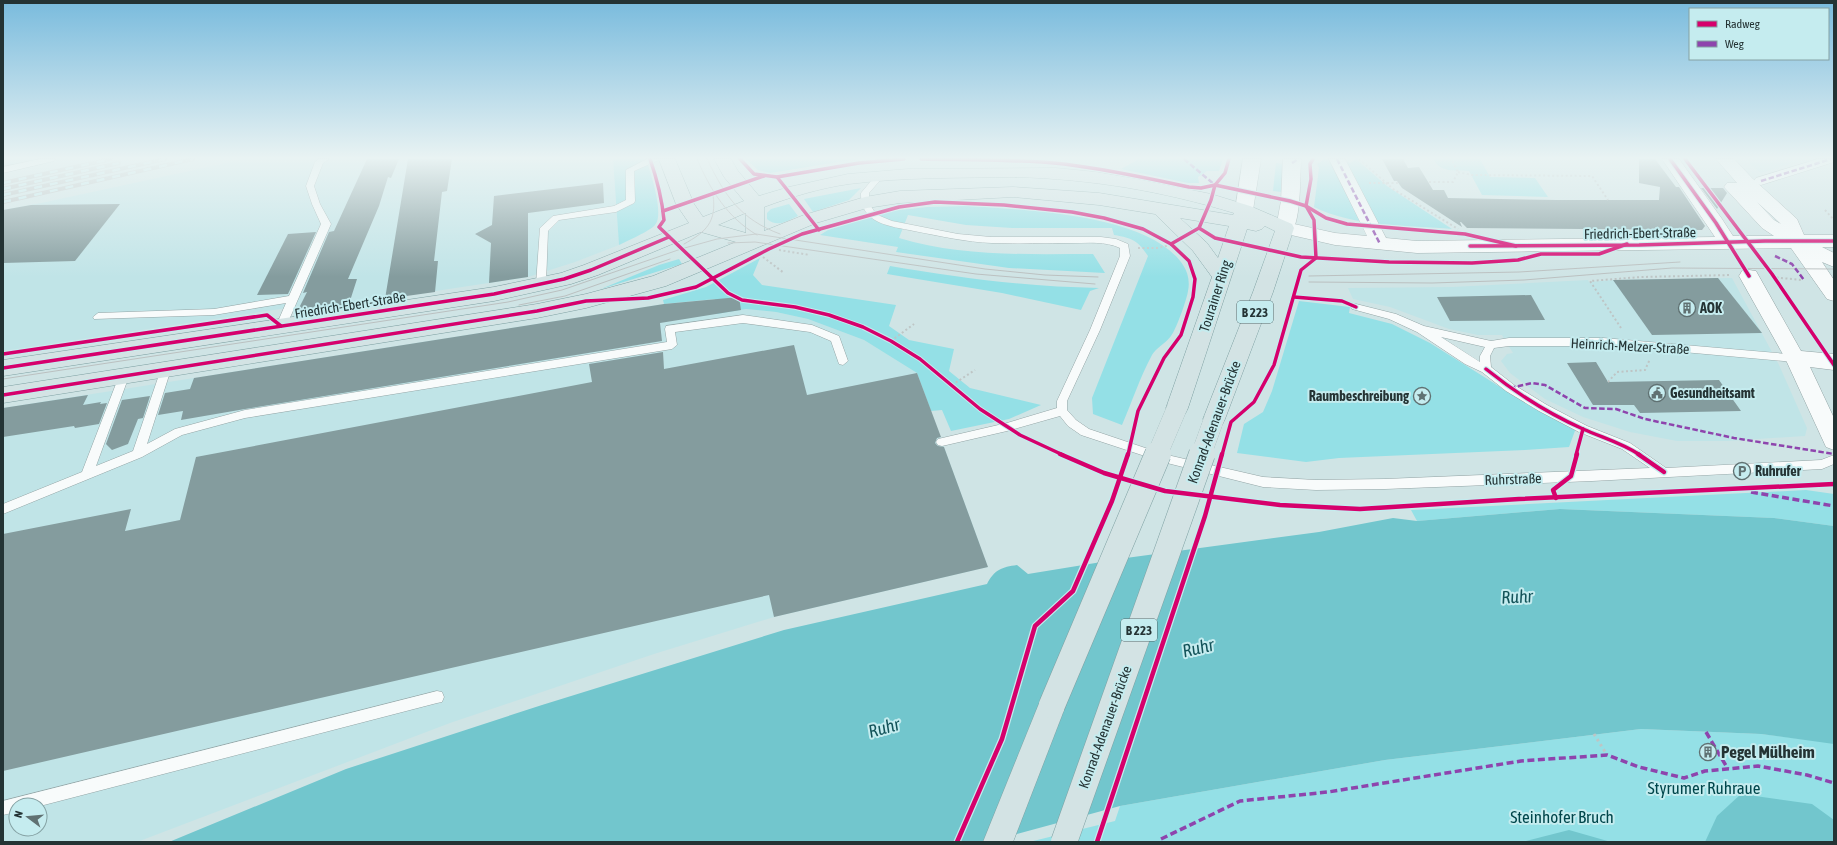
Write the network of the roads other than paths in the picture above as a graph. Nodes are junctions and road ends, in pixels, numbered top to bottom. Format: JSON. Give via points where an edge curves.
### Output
{"nodes":[{"id":1,"x":314,"y":198,"type":"edge"},
{"id":2,"x":631,"y":198,"type":"edge"},
{"id":3,"x":683,"y":198,"type":"edge"},
{"id":4,"x":751,"y":198,"type":"edge"},
{"id":5,"x":770,"y":198,"type":"edge"},
{"id":6,"x":865,"y":198,"type":"edge"},
{"id":7,"x":892,"y":198,"type":"edge"},
{"id":8,"x":1101,"y":198,"type":"edge"},
{"id":9,"x":1204,"y":198,"type":"edge"},
{"id":10,"x":1245,"y":198,"type":"edge"},
{"id":11,"x":1290,"y":198,"type":"edge"},
{"id":12,"x":1357,"y":198,"type":"edge"},
{"id":13,"x":1698,"y":198,"type":"edge"},
{"id":14,"x":1752,"y":198,"type":"edge"},
{"id":15,"x":755,"y":203,"type":"junction"},
{"id":16,"x":865,"y":203,"type":"junction"},
{"id":17,"x":1161,"y":210,"type":"junction"},
{"id":18,"x":1242,"y":217,"type":"junction"},
{"id":19,"x":699,"y":225,"type":"junction"},
{"id":20,"x":1285,"y":228,"type":"junction"},
{"id":21,"x":1834,"y":241,"type":"edge"},
{"id":22,"x":1727,"y":242,"type":"junction"},
{"id":23,"x":1797,"y":242,"type":"junction"},
{"id":24,"x":1380,"y":244,"type":"junction"},
{"id":25,"x":757,"y":248,"type":"junction"},
{"id":26,"x":1834,"y":261,"type":"edge"},
{"id":27,"x":1749,"y":276,"type":"road end"},
{"id":28,"x":1222,"y":277,"type":"junction"},
{"id":29,"x":541,"y":284,"type":"junction"},
{"id":30,"x":1830,"y":288,"type":"edge"},
{"id":31,"x":292,"y":299,"type":"junction"},
{"id":32,"x":1356,"y":307,"type":"dead end"},
{"id":33,"x":98,"y":317,"type":"dead end"},
{"id":34,"x":281,"y":326,"type":"junction"},
{"id":35,"x":1421,"y":329,"type":"junction"},
{"id":36,"x":1491,"y":344,"type":"junction"},
{"id":37,"x":843,"y":361,"type":"dead end"},
{"id":38,"x":1834,"y":362,"type":"edge"},
{"id":39,"x":1798,"y":365,"type":"junction"},
{"id":40,"x":3,"y":368,"type":"edge"},
{"id":41,"x":166,"y":369,"type":"junction"},
{"id":42,"x":1486,"y":369,"type":"junction"},
{"id":43,"x":1834,"y":375,"type":"edge"},
{"id":44,"x":124,"y":376,"type":"junction"},
{"id":45,"x":3,"y":395,"type":"edge"},
{"id":46,"x":1062,"y":411,"type":"junction"},
{"id":47,"x":1834,"y":441,"type":"edge"},
{"id":48,"x":942,"y":442,"type":"dead end"},
{"id":49,"x":138,"y":454,"type":"junction"},
{"id":50,"x":1834,"y":459,"type":"edge"},
{"id":51,"x":1664,"y":472,"type":"junction"},
{"id":52,"x":87,"y":474,"type":"junction"},
{"id":53,"x":3,"y":509,"type":"edge"},
{"id":54,"x":437,"y":697,"type":"dead end"},
{"id":55,"x":3,"y":808,"type":"edge"},
{"id":56,"x":998,"y":842,"type":"edge"},
{"id":57,"x":1064,"y":842,"type":"edge"}],
"edges":[{"from":1,"to":31,"type":"lane","via":[[326,224]]},
{"from":2,"to":29,"type":"lane","via":[[631,201],[616,209],[556,218],[543,230]]},
{"from":3,"to":19,"type":"main road"},
{"from":4,"to":15,"type":"main road"},
{"from":5,"to":15,"type":"main road","name":"Friedrich-Ebert-Straße"},
{"from":6,"to":16,"type":"lane"},
{"from":7,"to":16,"type":"main road","name":"Friedrich-Ebert-Straße"},
{"from":8,"to":17,"type":"main road","name":"Friedrich-Ebert-Straße"},
{"from":9,"to":18,"type":"main road","name":"Friedrich-Ebert-Straße"},
{"from":10,"to":18,"type":"street","name":"Tourainer Ring"},
{"from":11,"to":20,"type":"street"},
{"from":12,"to":24,"type":"street"},
{"from":13,"to":22,"type":"street"},
{"from":14,"to":23,"type":"street","via":[[1760,218]]},
{"from":15,"to":19,"type":"main road","name":"Friedrich-Ebert-Straße"},
{"from":15,"to":25,"type":"main road"},
{"from":16,"to":25,"type":"main road","name":"Friedrich-Ebert-Straße","via":[[810,219]]},
{"from":16,"to":46,"type":"lane","via":[[877,218],[890,223],[958,237],[991,240],[1101,240],[1125,246],[1125,256],[1062,401]]},
{"from":17,"to":18,"type":"main road","name":"Friedrich-Ebert-Straße"},
{"from":17,"to":28,"type":"main road","via":[[1200,247]]},
{"from":18,"to":20,"type":"main road","name":"Friedrich-Ebert-Straße"},
{"from":18,"to":28,"type":"main road","name":"Tourainer Ring"},
{"from":19,"to":25,"type":"main road"},
{"from":19,"to":29,"type":"main road","name":"Friedrich-Ebert-Straße","via":[[591,270]]},
{"from":20,"to":24,"type":"street","name":"Friedrich-Ebert-Straße","via":[[1335,239]]},
{"from":20,"to":57,"type":"main road","name":"Konrad-Adenauer-Brücke","number":"B 223","bridge":true,"via":[[1214,419]]},
{"from":21,"to":23,"type":"street","name":"Friedrich-Ebert-Straße"},
{"from":22,"to":23,"type":"street","name":"Friedrich-Ebert-Straße"},
{"from":22,"to":24,"type":"street","name":"Friedrich-Ebert-Straße","via":[[1436,247]]},
{"from":23,"to":26,"type":"street","name":"Friedrich-Ebert-Straße"},
{"from":23,"to":30,"type":"street"},
{"from":25,"to":41,"type":"main road","name":"Friedrich-Ebert-Straße","via":[[659,281],[586,301],[537,311]]},
{"from":27,"to":39,"type":"street"},
{"from":28,"to":56,"type":"main road","name":"Tourainer Ring","bridge":true,"via":[[1177,408],[1055,698]]},
{"from":29,"to":34,"type":"main road","name":"Friedrich-Ebert-Straße","via":[[494,294]]},
{"from":31,"to":33,"type":"lane","via":[[214,312]]},
{"from":31,"to":34,"type":"lane"},
{"from":32,"to":35,"type":"lane","via":[[1392,316]]},
{"from":34,"to":40,"type":"main road","name":"Friedrich-Ebert-Straße"},
{"from":35,"to":36,"type":"lane","name":"Heinrich-Melzer-Straße"},
{"from":35,"to":42,"type":"lane"},
{"from":36,"to":39,"type":"lane","name":"Heinrich-Melzer-Straße","via":[[1508,342],[1656,345]]},
{"from":36,"to":42,"type":"lane","via":[[1485,356]]},
{"from":37,"to":49,"type":"lane","via":[[835,340],[812,329],[743,318],[670,329],[672,345],[245,414],[179,432]]},
{"from":38,"to":39,"type":"street"},
{"from":39,"to":43,"type":"street"},
{"from":39,"to":47,"type":"street"},
{"from":41,"to":44,"type":"main road","name":"Friedrich-Ebert-Straße"},
{"from":41,"to":49,"type":"lane"},
{"from":42,"to":51,"type":"lane","via":[[1510,388],[1543,408],[1583,429],[1626,446]]},
{"from":44,"to":45,"type":"main road","name":"Friedrich-Ebert-Straße"},
{"from":44,"to":52,"type":"lane","via":[[104,423]]},
{"from":46,"to":48,"type":"lane"},
{"from":46,"to":51,"type":"lane","name":"Ruhrstraße","via":[[1072,423],[1085,432],[1116,443],[1163,458],[1263,482],[1340,485]]},
{"from":49,"to":52,"type":"lane"},
{"from":50,"to":51,"type":"lane","name":"Ruhrstraße","via":[[1822,464]]},
{"from":52,"to":53,"type":"lane"},
{"from":54,"to":55,"type":"lane"}]}
